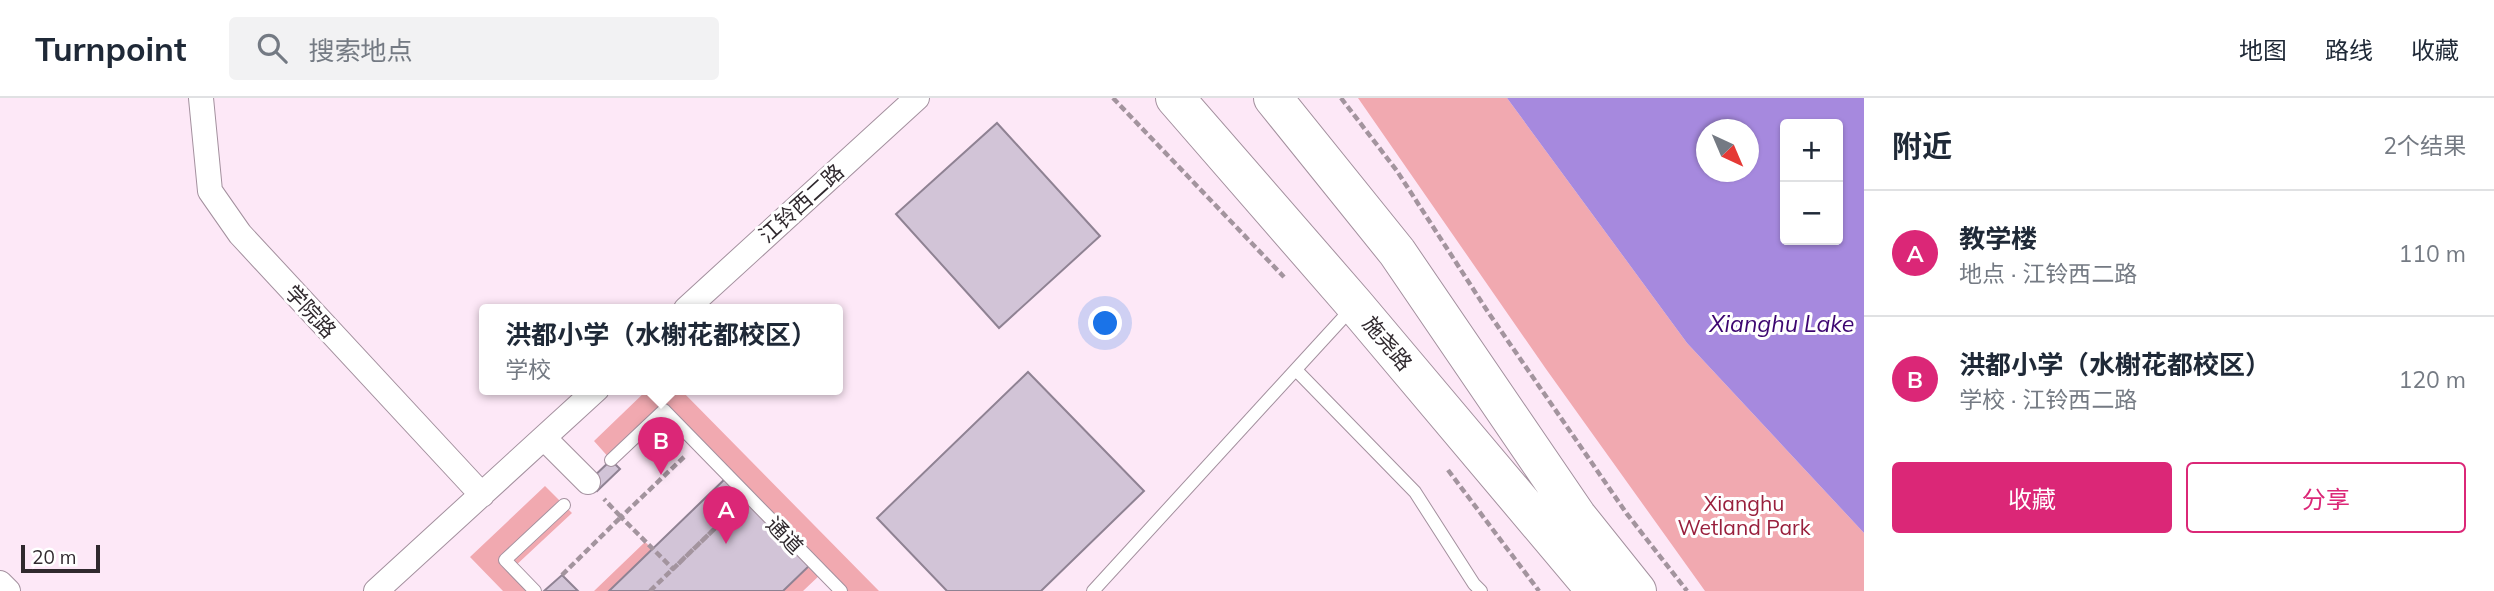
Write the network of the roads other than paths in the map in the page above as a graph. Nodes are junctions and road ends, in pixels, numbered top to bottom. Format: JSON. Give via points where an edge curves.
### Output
{"nodes":[{"id":1,"x":201,"y":98,"type":"edge"},
{"id":2,"x":917,"y":98,"type":"edge"},
{"id":3,"x":1175,"y":98,"type":"edge"},
{"id":4,"x":1273,"y":98,"type":"edge"},
{"id":5,"x":690,"y":304,"type":"edge"},
{"id":6,"x":1355,"y":305,"type":"junction"},
{"id":7,"x":1297,"y":371,"type":"junction"},
{"id":8,"x":591,"y":395,"type":"edge"},
{"id":9,"x":544,"y":438,"type":"junction"},
{"id":10,"x":611,"y":460,"type":"dead end"},
{"id":11,"x":588,"y":482,"type":"dead end"},
{"id":12,"x":482,"y":495,"type":"junction"},
{"id":13,"x":564,"y":505,"type":"dead end"},
{"id":14,"x":0,"y":583,"type":"edge"},
{"id":15,"x":8,"y":591,"type":"edge"},
{"id":16,"x":376,"y":591,"type":"edge"},
{"id":17,"x":535,"y":591,"type":"edge"},
{"id":18,"x":841,"y":591,"type":"edge"},
{"id":19,"x":1093,"y":591,"type":"edge"},
{"id":20,"x":1481,"y":591,"type":"edge"},
{"id":21,"x":1596,"y":591,"type":"edge"},
{"id":22,"x":1637,"y":591,"type":"edge"}],
"edges":[{"from":1,"to":12,"type":"street","name":"学院路","via":[[210,191],[240,234]]},
{"from":2,"to":5,"type":"street","name":"江铃西二路"},
{"from":3,"to":6,"type":"main road","name":"施尧路"},
{"from":4,"to":22,"type":"main road","via":[[1396,251],[1577,516]]},
{"from":6,"to":7,"type":"lane"},
{"from":6,"to":21,"type":"main road","name":"施尧路"},
{"from":7,"to":19,"type":"lane"},
{"from":7,"to":20,"type":"lane","via":[[1415,492]]},
{"from":8,"to":9,"type":"street"},
{"from":9,"to":11,"type":"street"},
{"from":9,"to":12,"type":"street"},
{"from":10,"to":18,"type":"lane","name":"通道","via":[[664,410]]},
{"from":12,"to":16,"type":"street"},
{"from":13,"to":17,"type":"lane","via":[[505,560]]},
{"from":14,"to":15,"type":"street"}]}
